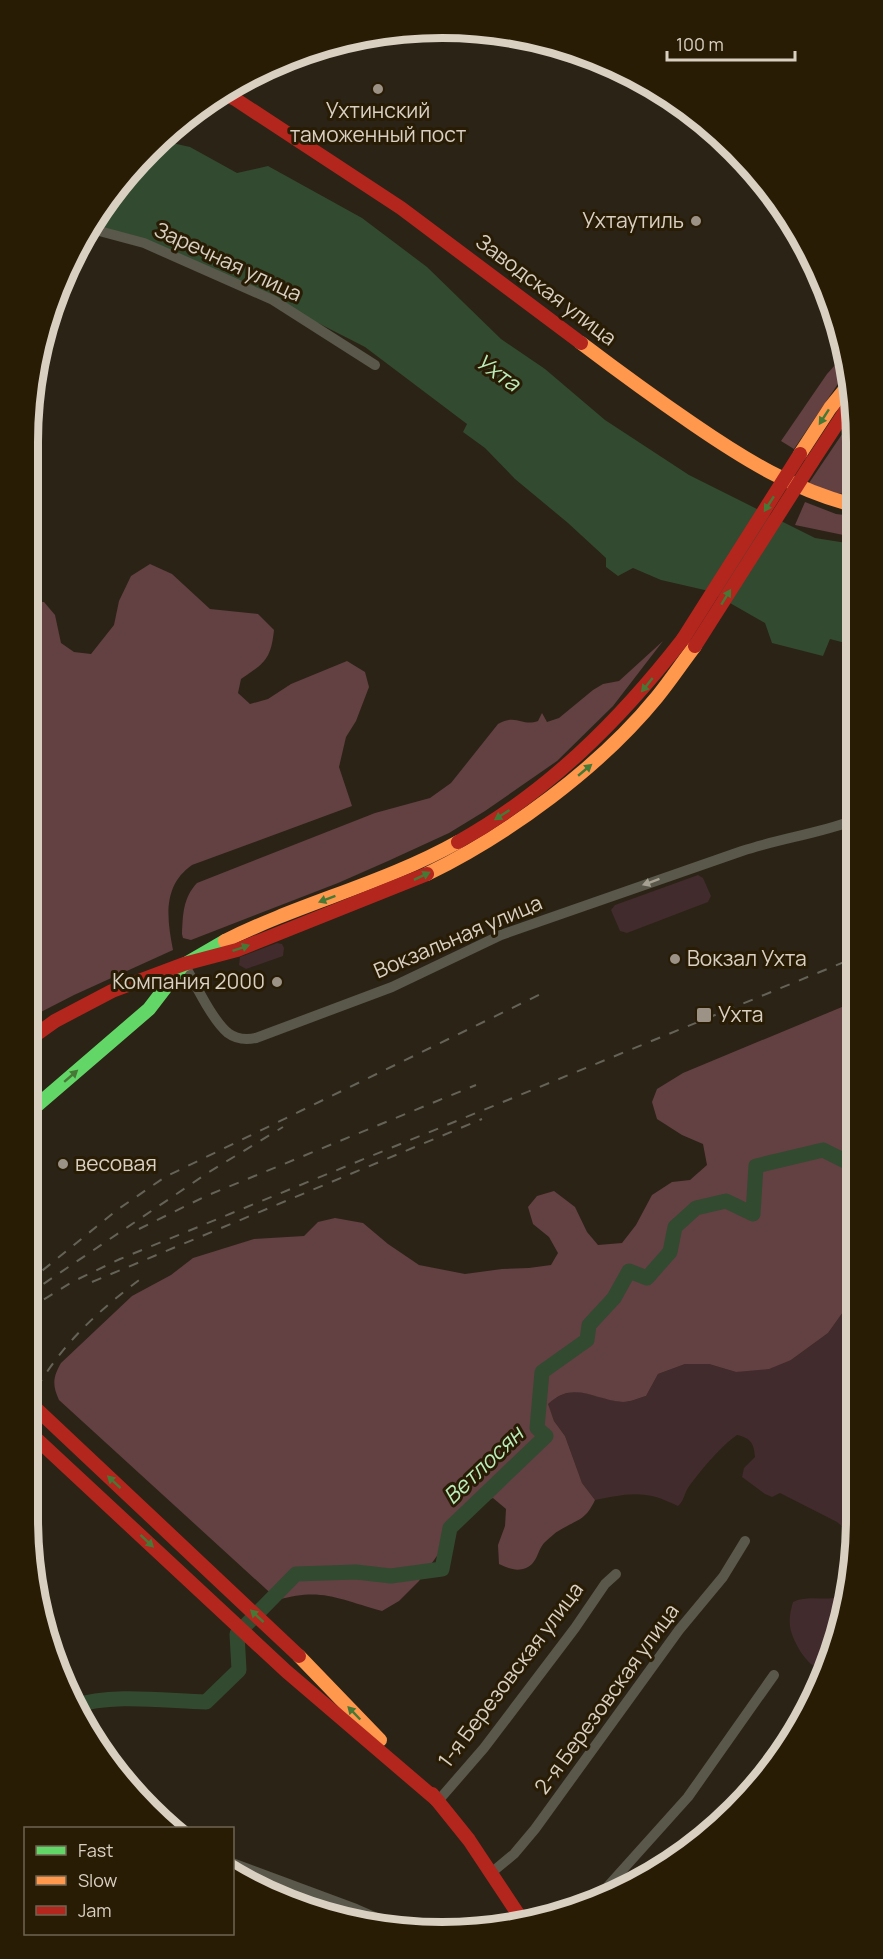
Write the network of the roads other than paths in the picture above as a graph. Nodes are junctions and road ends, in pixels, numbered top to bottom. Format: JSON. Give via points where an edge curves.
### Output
{"nodes":[{"id":1,"x":231,"y":97,"type":"edge"},
{"id":2,"x":97,"y":231,"type":"edge"},
{"id":3,"x":375,"y":365,"type":"dead end"},
{"id":4,"x":842,"y":393,"type":"edge"},
{"id":5,"x":844,"y":410,"type":"edge"},
{"id":6,"x":806,"y":458,"type":"junction"},
{"id":7,"x":846,"y":503,"type":"edge"},
{"id":8,"x":846,"y":823,"type":"edge"},
{"id":9,"x":184,"y":964,"type":"junction"},
{"id":10,"x":38,"y":1034,"type":"edge"},
{"id":11,"x":38,"y":1104,"type":"edge"},
{"id":12,"x":38,"y":1410,"type":"edge"},
{"id":13,"x":38,"y":1440,"type":"edge"},
{"id":14,"x":745,"y":1541,"type":"dead end"},
{"id":15,"x":616,"y":1574,"type":"dead end"},
{"id":16,"x":774,"y":1675,"type":"dead end"},
{"id":17,"x":438,"y":1801,"type":"junction"},
{"id":18,"x":234,"y":1864,"type":"edge"},
{"id":19,"x":491,"y":1873,"type":"junction"},
{"id":20,"x":609,"y":1885,"type":"edge"},
{"id":21,"x":356,"y":1909,"type":"junction"},
{"id":22,"x":358,"y":1913,"type":"edge"},
{"id":23,"x":518,"y":1914,"type":"edge"},
{"id":24,"x":370,"y":1915,"type":"edge"}],
"edges":[{"from":1,"to":7,"type":"street","name":"Заводская улица","via":[[451,245],[657,400],[789,484]]},
{"from":2,"to":3,"type":"street","name":"Заречная улица","via":[[144,243],[273,300]]},
{"from":4,"to":6,"type":"street","one_way":true,"via":[[830,408]]},
{"from":5,"to":6,"type":"street"},
{"from":6,"to":9,"type":"street","one_way":true,"bridge":true,"via":[[643,691],[552,778],[450,847],[393,874],[234,936]]},
{"from":9,"to":6,"type":"street","one_way":true,"bridge":true,"via":[[237,950],[400,886],[512,826],[562,788],[611,746],[656,698],[695,646]]},
{"from":8,"to":9,"type":"street","name":"Вокзальная улица","one_way":true,"via":[[759,845],[501,935],[392,987],[256,1038],[241,1039],[228,1033]]},
{"from":9,"to":10,"type":"street","via":[[112,992]]},
{"from":11,"to":9,"type":"street","one_way":true,"via":[[153,1005]]},
{"from":17,"to":12,"type":"street","one_way":true,"bridge":true,"via":[[299,1656]]},
{"from":13,"to":17,"type":"street","one_way":true,"via":[[286,1671]]},
{"from":14,"to":19,"type":"street","name":"2-я Березовская улица","via":[[723,1577],[679,1630],[535,1829]]},
{"from":15,"to":17,"type":"street","name":"1-я Березовская улица","via":[[484,1748]]},
{"from":16,"to":20,"type":"street","via":[[688,1797]]},
{"from":17,"to":19,"type":"street"},
{"from":18,"to":21,"type":"street"},
{"from":19,"to":23,"type":"street"},
{"from":21,"to":22,"type":"street"},
{"from":21,"to":24,"type":"street"}]}
